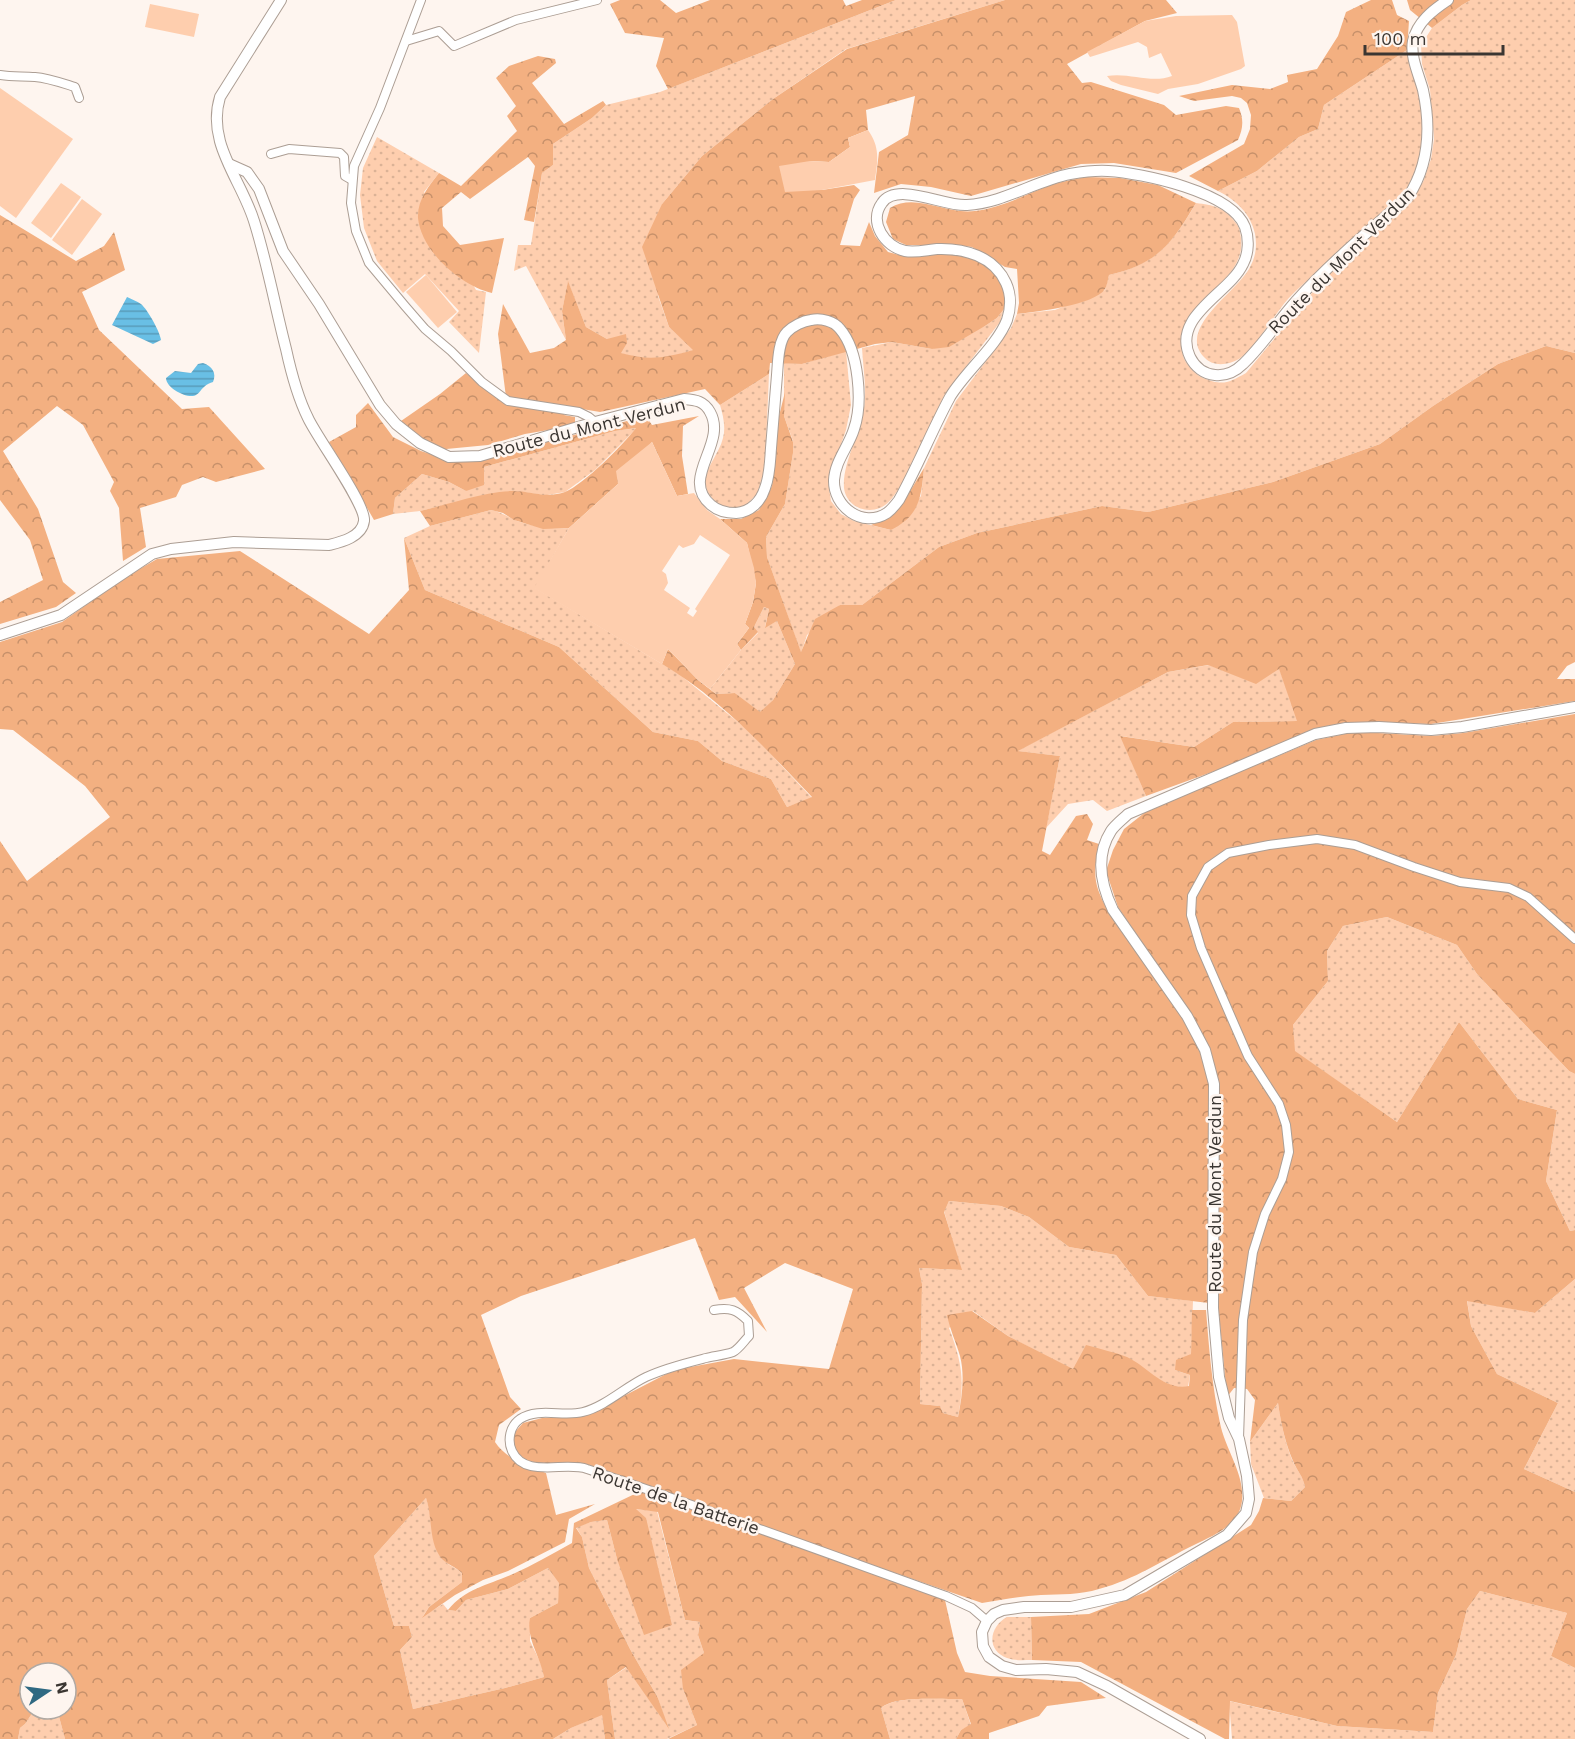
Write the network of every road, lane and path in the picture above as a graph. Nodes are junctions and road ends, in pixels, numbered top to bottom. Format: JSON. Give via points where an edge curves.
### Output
{"nodes":[{"id":1,"x":281,"y":0,"type":"edge"},
{"id":2,"x":422,"y":0,"type":"edge"},
{"id":3,"x":597,"y":0,"type":"edge"},
{"id":4,"x":1448,"y":0,"type":"edge"},
{"id":5,"x":406,"y":41,"type":"junction"},
{"id":6,"x":0,"y":75,"type":"edge"},
{"id":7,"x":79,"y":98,"type":"dead end"},
{"id":8,"x":271,"y":154,"type":"dead end"},
{"id":9,"x":229,"y":164,"type":"junction"},
{"id":10,"x":352,"y":180,"type":"junction"},
{"id":11,"x":595,"y":422,"type":"junction"},
{"id":12,"x":0,"y":635,"type":"edge"},
{"id":13,"x":1575,"y":707,"type":"edge"},
{"id":14,"x":1575,"y":939,"type":"edge"},
{"id":15,"x":714,"y":1310,"type":"dead end"},
{"id":16,"x":1239,"y":1438,"type":"junction"},
{"id":17,"x":987,"y":1621,"type":"junction"},
{"id":18,"x":1200,"y":1739,"type":"edge"}],
"edges":[{"from":1,"to":9,"type":"street","via":[[220,97],[217,136]]},
{"from":2,"to":5,"type":"street"},
{"from":3,"to":5,"type":"street","via":[[516,20],[454,46],[439,31]]},
{"from":4,"to":11,"type":"street","name":"Route du Mont Verdun","via":[[1422,22],[1412,44],[1427,118],[1426,155],[1418,183],[1408,197],[1298,299],[1232,373],[1209,374],[1196,366],[1187,346],[1190,324],[1245,262],[1248,244],[1244,225],[1235,212],[1219,200],[1172,183],[1122,172],[1087,171],[976,204],[963,206],[900,194],[884,199],[879,207],[879,232],[890,245],[904,251],[951,249],[976,254],[1002,274],[1011,298],[1006,321],[951,395],[903,493],[887,513],[870,518],[856,516],[835,495],[834,477],[854,429],[858,404],[850,345],[840,328],[829,321],[813,319],[786,333],[778,356],[768,478],[760,499],[740,513],[728,513],[711,505],[702,491],[701,471],[715,437],[715,421],[707,406],[684,399]]},
{"from":5,"to":10,"type":"street","via":[[354,166]]},
{"from":6,"to":7,"type":"street","via":[[63,83],[75,87]]},
{"from":8,"to":10,"type":"street","via":[[290,149],[340,153],[345,176]]},
{"from":9,"to":11,"type":"street","name":"Route du Mont Verdun","via":[[247,172],[259,189],[283,251],[380,405],[396,424],[420,442],[449,457],[480,456]]},
{"from":9,"to":12,"type":"street","via":[[254,220],[299,397],[360,506],[363,525],[356,535],[329,545],[234,542],[152,554],[61,615]]},
{"from":10,"to":11,"type":"street","via":[[356,231],[369,263],[425,329],[508,401],[579,412]]},
{"from":13,"to":16,"type":"street","name":"Route du Mont Verdun","via":[[1462,727],[1346,728],[1315,734],[1144,806],[1111,830],[1103,849],[1104,892],[1187,1016],[1205,1050],[1214,1084],[1213,1308],[1219,1377],[1229,1418]]},
{"from":14,"to":16,"type":"street","via":[[1528,897],[1509,888],[1460,882],[1355,845],[1317,839],[1269,845],[1228,854],[1208,867],[1192,896],[1191,915],[1201,948],[1248,1056],[1279,1104],[1286,1125],[1288,1152],[1282,1179],[1253,1252],[1243,1320]]},
{"from":15,"to":17,"type":"street","name":"Route de la Batterie","via":[[737,1310],[748,1321],[749,1336],[734,1352],[668,1367],[583,1412],[523,1417],[510,1434],[514,1456],[537,1468],[581,1467],[641,1487],[946,1596],[972,1608]]},
{"from":16,"to":17,"type":"street","name":"Route du Mont Verdun","via":[[1249,1499],[1246,1513],[1227,1535],[1125,1595],[1071,1607],[1003,1610]]},
{"from":17,"to":18,"type":"street","via":[[982,1632],[983,1646],[989,1657],[1002,1666],[1077,1672]]}]}
